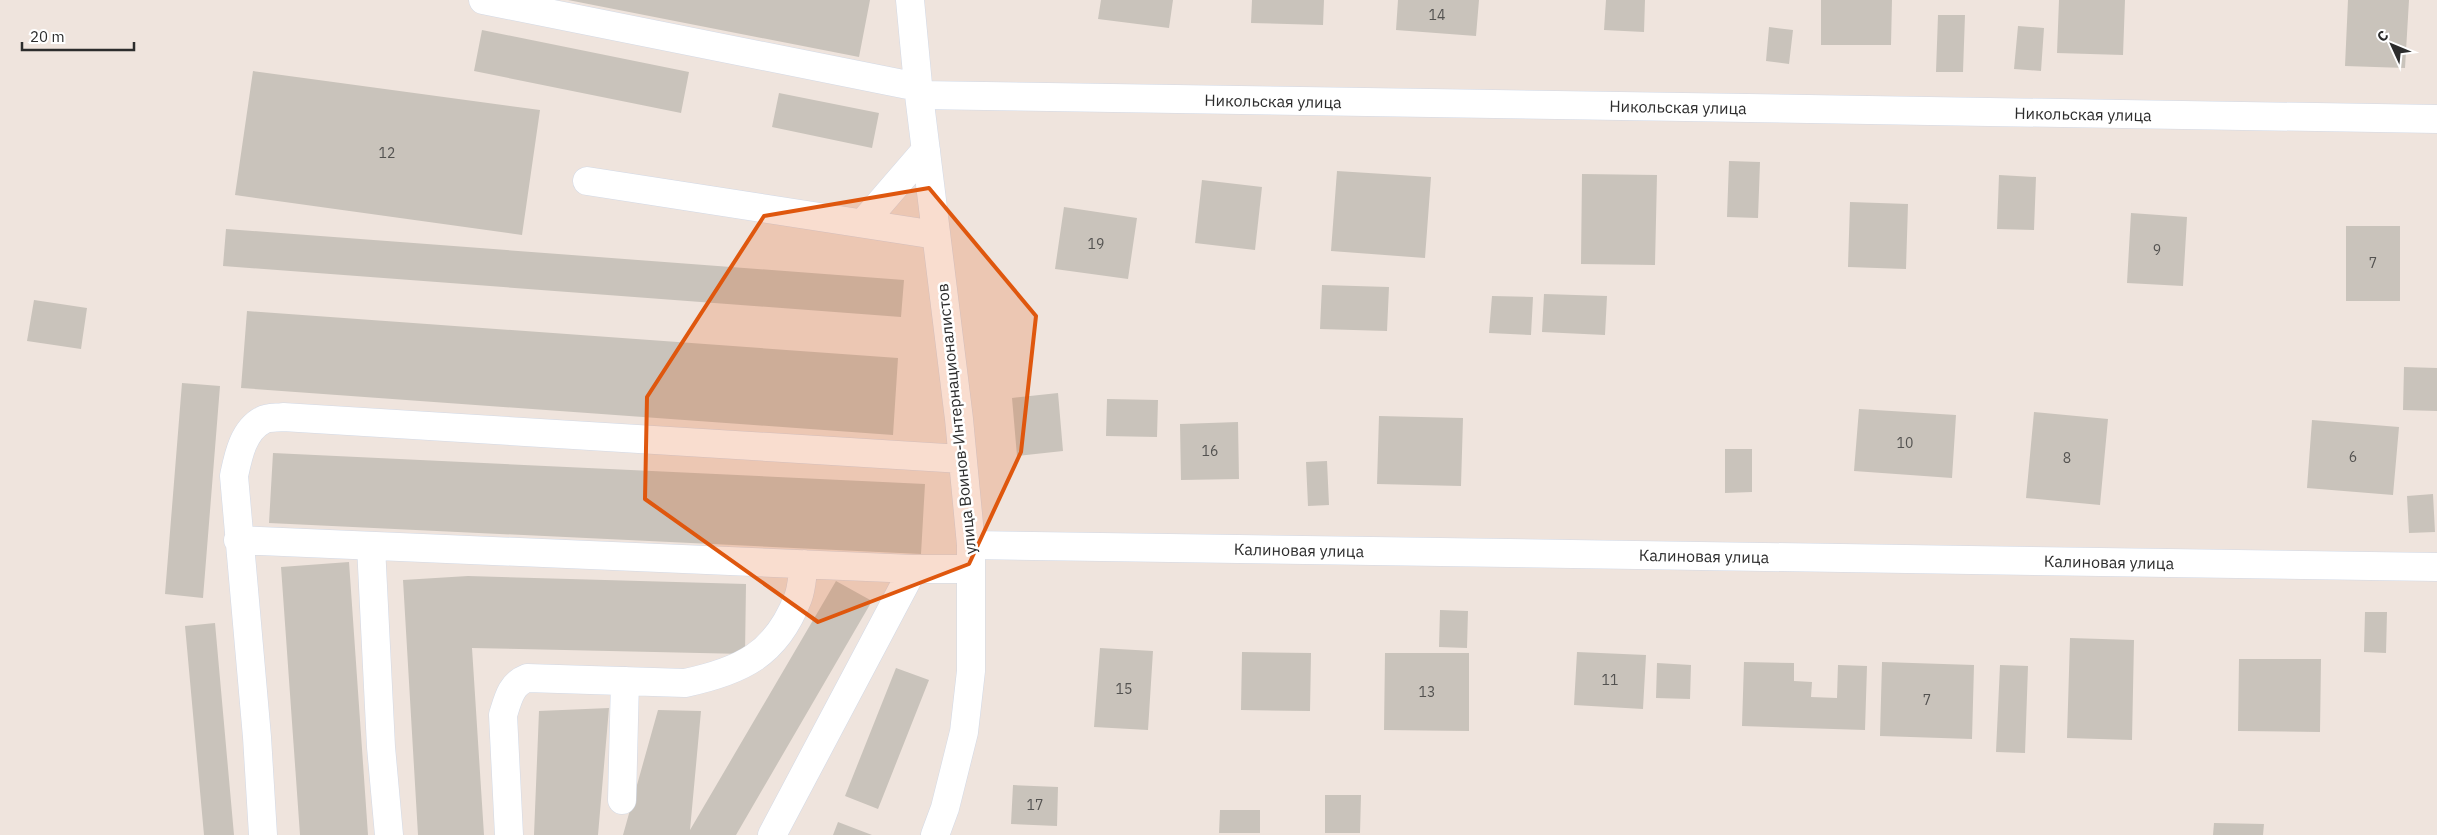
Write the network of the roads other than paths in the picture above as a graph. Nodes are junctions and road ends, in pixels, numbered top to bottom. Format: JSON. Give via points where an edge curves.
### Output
{"nodes":[{"id":1,"x":483,"y":0,"type":"edge"},
{"id":2,"x":910,"y":0,"type":"edge"},
{"id":3,"x":918,"y":91,"type":"junction"},
{"id":4,"x":2437,"y":119,"type":"edge"},
{"id":5,"x":926,"y":150,"type":"junction"},
{"id":6,"x":587,"y":181,"type":"dead end"},
{"id":7,"x":863,"y":223,"type":"junction"},
{"id":8,"x":936,"y":235,"type":"junction"},
{"id":9,"x":962,"y":459,"type":"junction"},
{"id":10,"x":238,"y":540,"type":"junction"},
{"id":11,"x":371,"y":546,"type":"junction"},
{"id":12,"x":971,"y":557,"type":"junction"},
{"id":13,"x":804,"y":564,"type":"junction"},
{"id":14,"x":2437,"y":567,"type":"edge"},
{"id":15,"x":913,"y":569,"type":"junction"},
{"id":16,"x":625,"y":681,"type":"junction"},
{"id":17,"x":622,"y":800,"type":"dead end"},
{"id":18,"x":263,"y":835,"type":"edge"},
{"id":19,"x":389,"y":835,"type":"edge"},
{"id":20,"x":509,"y":835,"type":"edge"},
{"id":21,"x":772,"y":835,"type":"edge"},
{"id":22,"x":935,"y":835,"type":"edge"}],
"edges":[{"from":1,"to":3,"type":"street","name":"Никольская улица"},
{"from":2,"to":3,"type":"street","name":"улица Воинов-Интернационалистов"},
{"from":3,"to":4,"type":"street","name":"Никольская улица"},
{"from":3,"to":5,"type":"street","name":"улица Воинов-Интернационалистов"},
{"from":5,"to":7,"type":"street"},
{"from":5,"to":8,"type":"street","name":"улица Воинов-Интернационалистов"},
{"from":6,"to":7,"type":"street"},
{"from":7,"to":8,"type":"street"},
{"from":8,"to":9,"type":"street","name":"улица Воинов-Интернационалистов"},
{"from":9,"to":10,"type":"street","via":[[283,417],[264,419],[244,442],[238,457],[234,476]]},
{"from":9,"to":12,"type":"street","name":"улица Воинов-Интернационалистов"},
{"from":10,"to":11,"type":"street","name":"Калиновая улица"},
{"from":10,"to":18,"type":"street"},
{"from":11,"to":13,"type":"street","name":"Калиновая улица"},
{"from":11,"to":19,"type":"street","via":[[381,747]]},
{"from":12,"to":14,"type":"street","name":"Калиновая улица"},
{"from":12,"to":15,"type":"street","name":"Калиновая улица"},
{"from":12,"to":22,"type":"street","name":"улица Воинов-Интернационалистов","via":[[971,671],[964,732]]},
{"from":13,"to":15,"type":"street","name":"Калиновая улица"},
{"from":13,"to":16,"type":"street","via":[[798,598],[782,629],[762,654],[742,667],[685,683]]},
{"from":15,"to":21,"type":"street"},
{"from":16,"to":17,"type":"street"},
{"from":16,"to":20,"type":"street","via":[[527,678],[517,682],[503,715]]}]}
